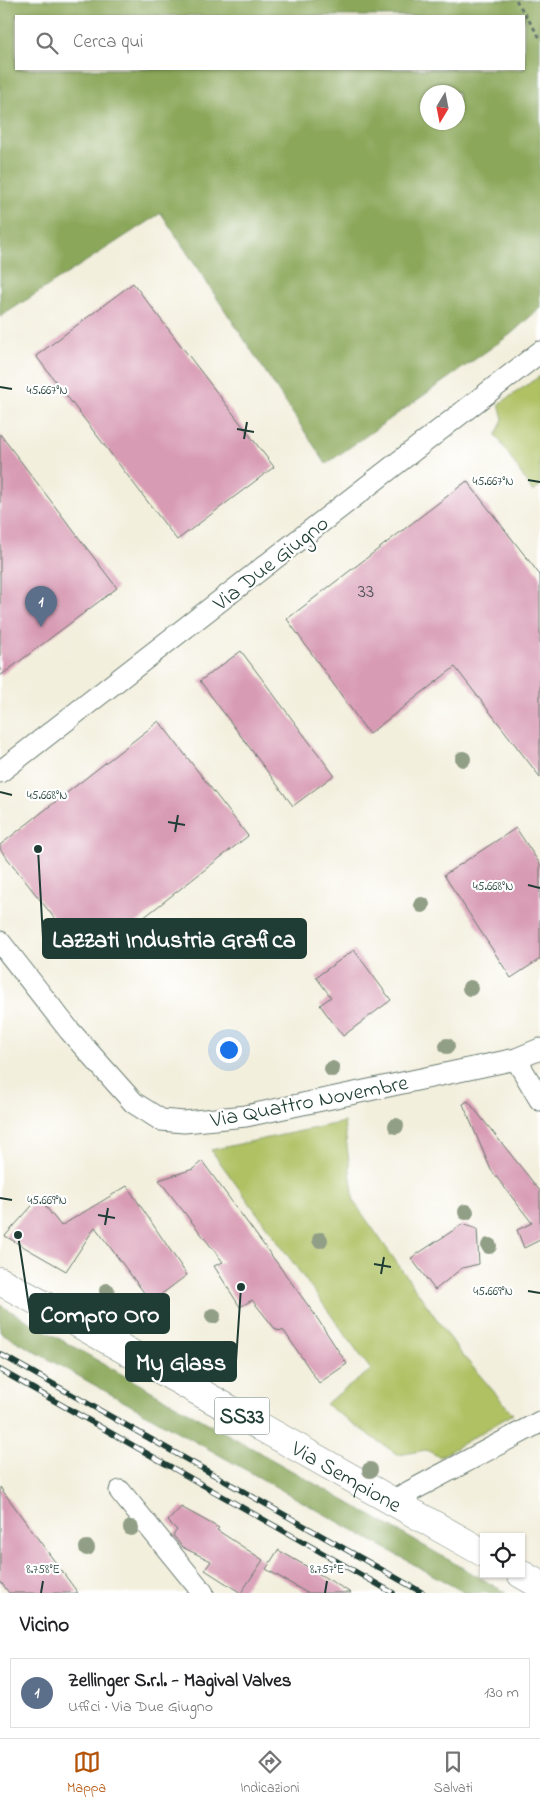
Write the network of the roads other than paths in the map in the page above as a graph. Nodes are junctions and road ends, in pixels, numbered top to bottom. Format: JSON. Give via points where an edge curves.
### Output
{"nodes":[{"id":1,"x":540,"y":352,"type":"edge"},
{"id":2,"x":0,"y":772,"type":"edge"},
{"id":3,"x":0,"y":942,"type":"edge"},
{"id":4,"x":540,"y":1049,"type":"edge"},
{"id":5,"x":516,"y":1059,"type":"junction"},
{"id":6,"x":540,"y":1100,"type":"edge"},
{"id":7,"x":0,"y":1281,"type":"edge"},
{"id":8,"x":540,"y":1422,"type":"edge"},
{"id":9,"x":120,"y":1491,"type":"dead end"},
{"id":10,"x":392,"y":1501,"type":"junction"},
{"id":11,"x":480,"y":1551,"type":"edge"},
{"id":12,"x":525,"y":1576,"type":"edge"},
{"id":13,"x":540,"y":1585,"type":"edge"},
{"id":14,"x":203,"y":1593,"type":"edge"}],
"edges":[{"from":1,"to":2,"type":"street","name":"Via Due Giugno"},
{"from":3,"to":5,"type":"street","name":"Via Quattro Novembre","via":[[69,1030],[134,1103],[161,1120],[184,1122],[246,1116]]},
{"from":4,"to":5,"type":"street","name":"Via Quattro Novembre"},
{"from":5,"to":6,"type":"street"},
{"from":7,"to":10,"type":"main road","name":"Via Sempione","number":"SS33"},
{"from":8,"to":10,"type":"street"},
{"from":9,"to":14,"type":"street"},
{"from":10,"to":11,"type":"main road","name":"Via Sempione","number":"SS33"},
{"from":12,"to":13,"type":"main road"}]}
